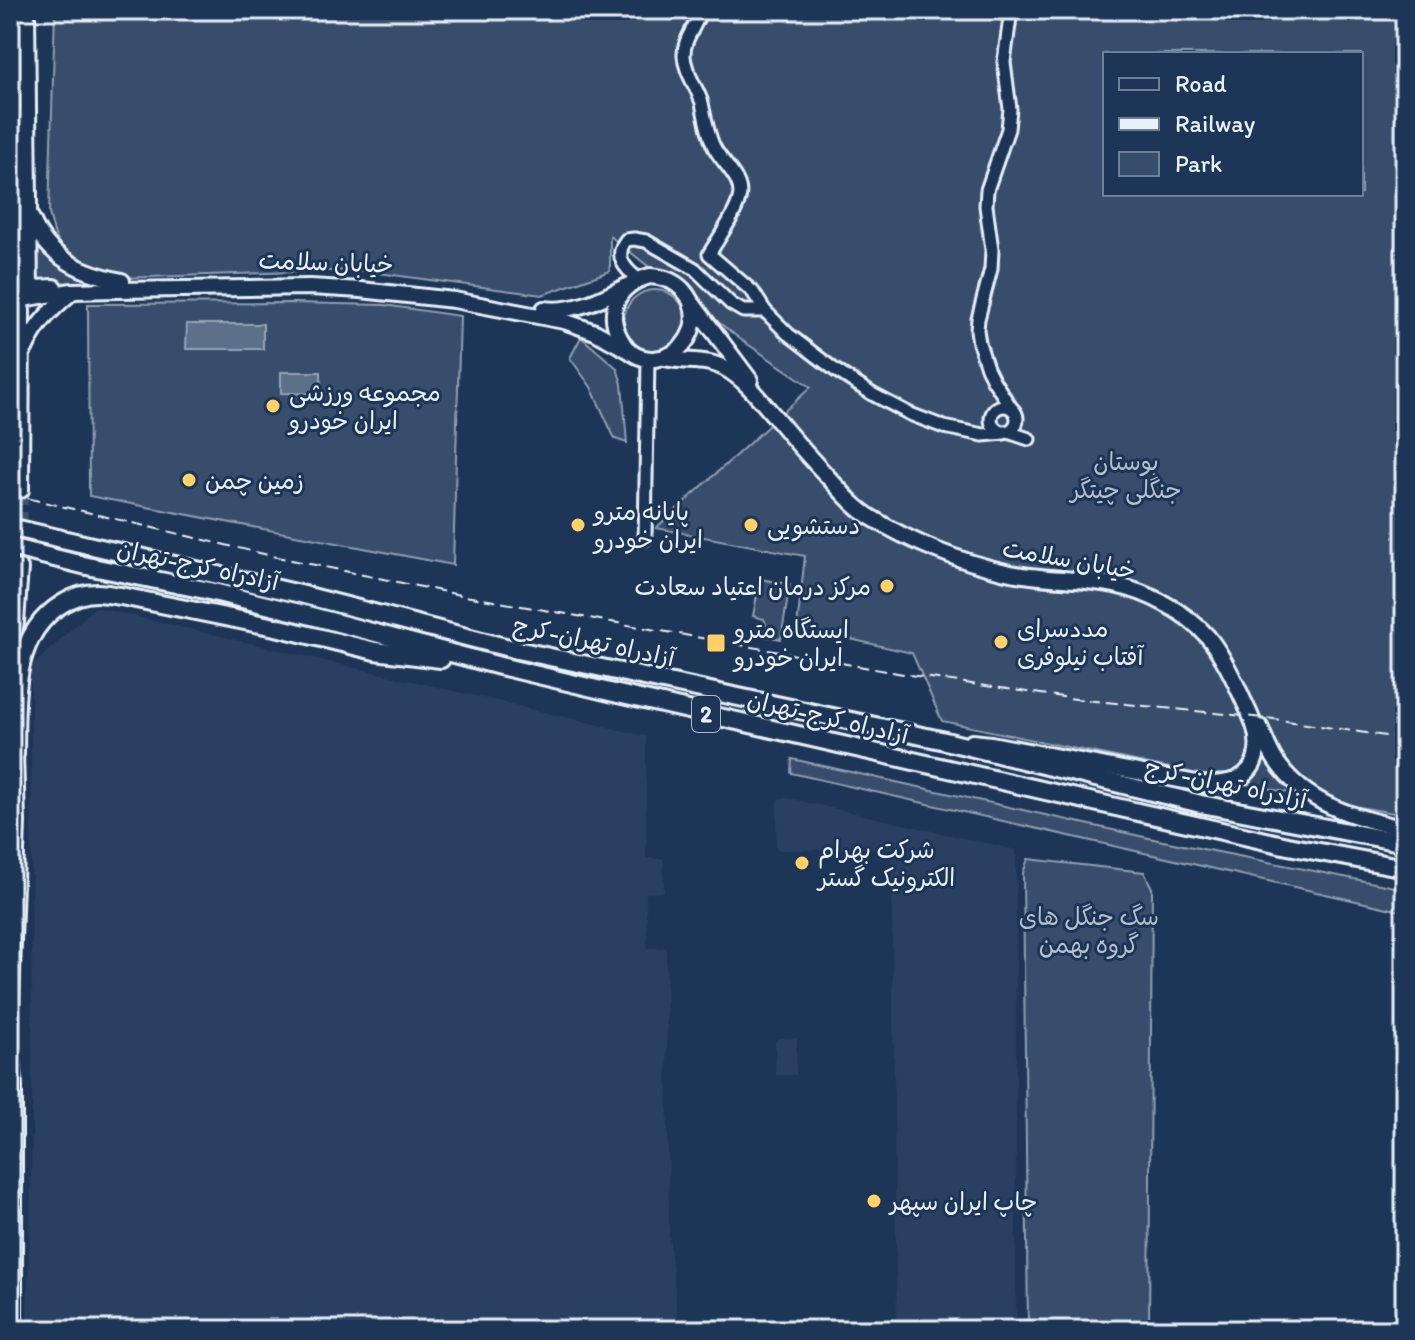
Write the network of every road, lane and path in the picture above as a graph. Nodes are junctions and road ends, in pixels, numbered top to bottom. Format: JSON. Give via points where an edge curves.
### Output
{"nodes":[{"id":1,"x":27,"y":10,"type":"edge"},
{"id":2,"x":700,"y":10,"type":"edge"},
{"id":3,"x":1011,"y":10,"type":"edge"},
{"id":4,"x":10,"y":80,"type":"edge"},
{"id":5,"x":27,"y":209,"type":"junction"},
{"id":6,"x":18,"y":242,"type":"junction"},
{"id":7,"x":10,"y":262,"type":"edge"},
{"id":8,"x":122,"y":281,"type":"junction"},
{"id":9,"x":632,"y":283,"type":"junction"},
{"id":10,"x":72,"y":291,"type":"junction"},
{"id":11,"x":20,"y":297,"type":"edge"},
{"id":12,"x":690,"y":300,"type":"junction"},
{"id":13,"x":765,"y":311,"type":"junction"},
{"id":14,"x":10,"y":339,"type":"edge"},
{"id":15,"x":628,"y":350,"type":"junction"},
{"id":16,"x":21,"y":358,"type":"junction"},
{"id":17,"x":665,"y":358,"type":"junction"},
{"id":18,"x":648,"y":360,"type":"junction"},
{"id":19,"x":997,"y":386,"type":"junction"},
{"id":20,"x":993,"y":412,"type":"junction"},
{"id":21,"x":1015,"y":415,"type":"junction"},
{"id":22,"x":1006,"y":432,"type":"junction"},
{"id":23,"x":966,"y":433,"type":"junction"},
{"id":24,"x":21,"y":490,"type":"tunnel mouth"},
{"id":25,"x":10,"y":527,"type":"edge"},
{"id":26,"x":645,"y":539,"type":"dead end"},
{"id":27,"x":10,"y":547,"type":"edge"},
{"id":28,"x":20,"y":568,"type":"tunnel mouth"},
{"id":29,"x":1045,"y":575,"type":"junction"},
{"id":30,"x":10,"y":655,"type":"edge"},
{"id":31,"x":500,"y":666,"type":"junction"},
{"id":32,"x":941,"y":740,"type":"junction"},
{"id":33,"x":15,"y":754,"type":"joint"},
{"id":34,"x":1405,"y":829,"type":"edge"},
{"id":35,"x":1405,"y":843,"type":"edge"},
{"id":36,"x":13,"y":848,"type":"edge"},
{"id":37,"x":1405,"y":868,"type":"edge"},
{"id":38,"x":10,"y":1031,"type":"edge"},
{"id":39,"x":14,"y":1330,"type":"edge"}],
"edges":[{"from":1,"to":5,"type":"main road"},
{"from":2,"to":13,"type":"street","via":[[687,38],[686,68],[713,146],[740,187],[740,199],[709,254],[753,292]]},
{"from":3,"to":19,"type":"street","via":[[1004,62],[1008,129],[987,190],[991,269],[977,330]]},
{"from":4,"to":6,"type":"main road"},
{"from":5,"to":8,"type":"main road","via":[[49,249],[96,276]]},
{"from":5,"to":11,"type":"main road"},
{"from":6,"to":7,"type":"main road"},
{"from":6,"to":11,"type":"main road"},
{"from":8,"to":9,"type":"main road","name":"خیابان سلامت","via":[[374,282],[559,311]]},
{"from":8,"to":11,"type":"main road","name":"خیابان سلامت"},
{"from":9,"to":12,"type":"main road","via":[[662,277],[684,289]]},
{"from":9,"to":13,"type":"street","via":[[620,248],[634,239],[695,269],[743,311]]},
{"from":9,"to":15,"type":"main road","via":[[614,310],[614,323]]},
{"from":10,"to":11,"type":"main road","name":"خیابان سلامت"},
{"from":10,"to":15,"type":"main road","name":"خیابان سلامت","via":[[310,287],[454,300],[564,321]]},
{"from":10,"to":16,"type":"main road","via":[[44,316]]},
{"from":11,"to":16,"type":"main road"},
{"from":12,"to":17,"type":"main road","via":[[689,335]]},
{"from":12,"to":29,"type":"main road","name":"خیابان سلامت","via":[[745,374],[831,473],[876,513],[943,546]]},
{"from":13,"to":23,"type":"street","via":[[872,394]]},
{"from":14,"to":16,"type":"main road"},
{"from":15,"to":18,"type":"main road"},
{"from":16,"to":24,"type":"main road"},
{"from":17,"to":18,"type":"main road"},
{"from":17,"to":29,"type":"main road","name":"خیابان سلامت","via":[[714,364],[738,378],[870,517],[967,561]]},
{"from":18,"to":26,"type":"street"},
{"from":19,"to":20,"type":"street"},
{"from":19,"to":21,"type":"street"},
{"from":20,"to":21,"type":"street","via":[[1007,406]]},
{"from":20,"to":22,"type":"street","via":[[993,427]]},
{"from":20,"to":23,"type":"street"},
{"from":21,"to":22,"type":"street","via":[[1015,427]]},
{"from":21,"to":22,"type":"street","via":[[1029,439]]},
{"from":22,"to":23,"type":"street"},
{"from":25,"to":32,"type":"highway","name":"آزادراه تهران-کرج","number":"2","via":[[517,650]]},
{"from":27,"to":31,"type":"highway","name":"آزادراه کرج-تهران","number":"2","via":[[304,614]]},
{"from":28,"to":30,"type":"main road"},
{"from":29,"to":32,"type":"main road","name":"خیابان سلامت","via":[[1142,593],[1187,618],[1208,637],[1258,736],[1249,770],[1223,785],[1201,784],[991,744]]},
{"from":29,"to":34,"type":"main road","name":"خیابان سلامت","via":[[1136,586],[1189,612],[1225,650],[1275,760],[1291,779],[1323,804]]},
{"from":31,"to":33,"type":"highway","via":[[375,651],[121,596],[75,596],[51,610],[25,647]]},
{"from":31,"to":37,"type":"highway","name":"آزادراه کرج-تهران","number":"2"},
{"from":32,"to":35,"type":"highway","name":"آزادراه تهران-کرج","number":"2","via":[[1201,804]]},
{"from":33,"to":36,"type":"main road"},
{"from":36,"to":38,"type":"main road"},
{"from":38,"to":39,"type":"main road","via":[[15,1100]]}]}
